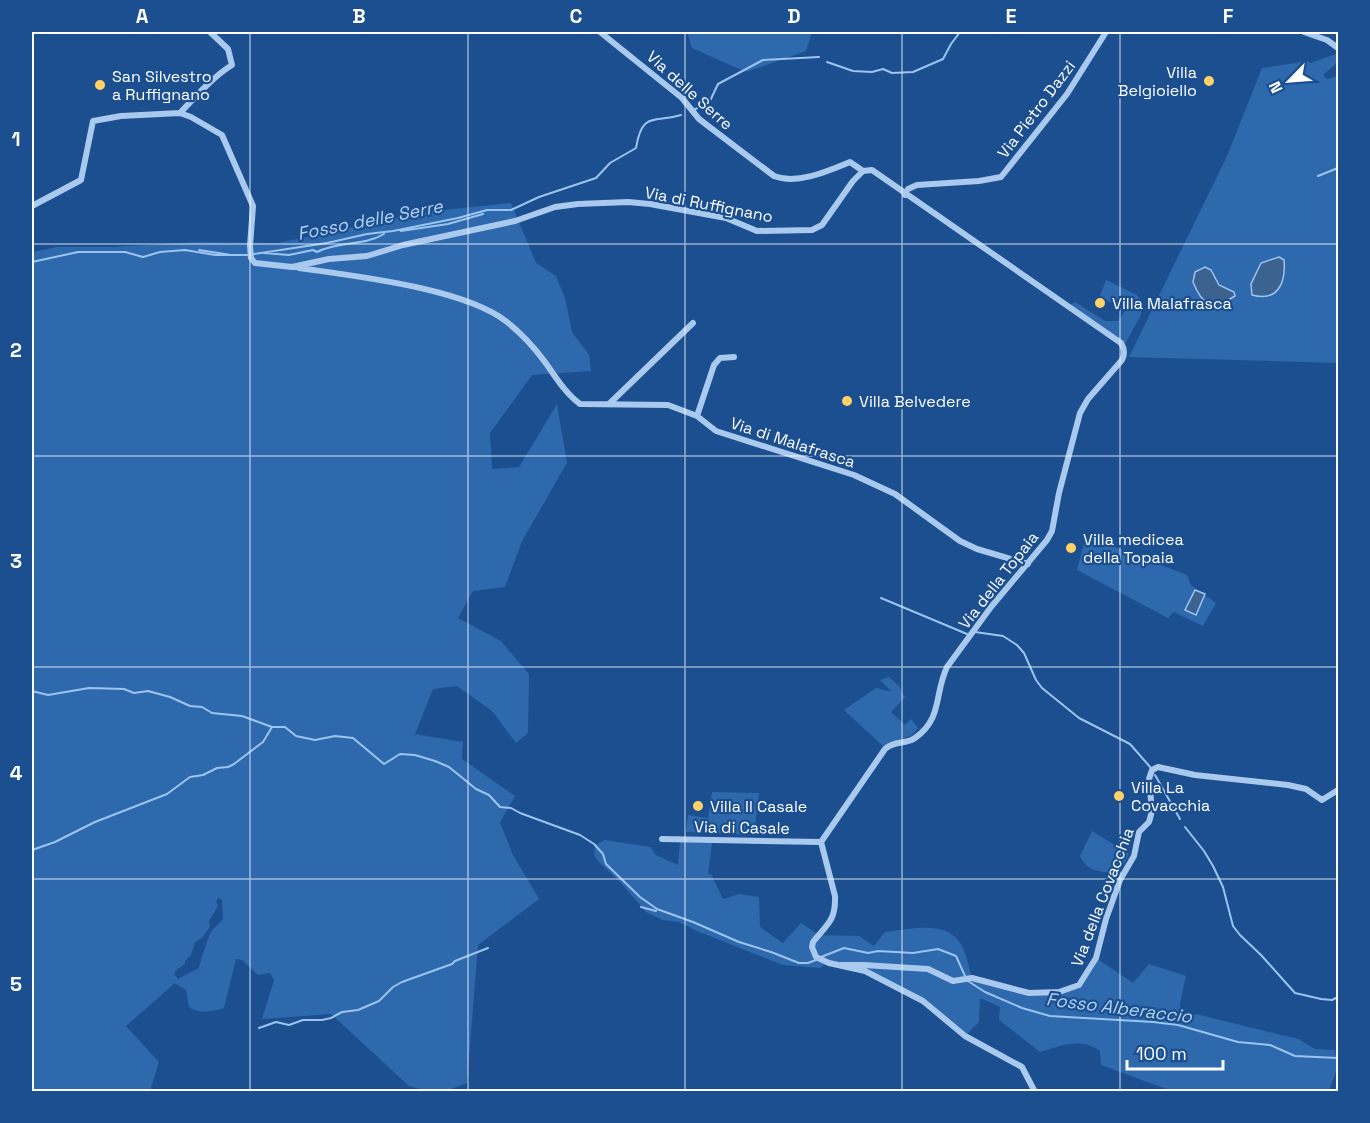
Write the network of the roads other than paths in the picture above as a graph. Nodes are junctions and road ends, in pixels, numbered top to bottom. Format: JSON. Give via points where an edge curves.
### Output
{"nodes":[{"id":1,"x":210,"y":32,"type":"edge"},
{"id":2,"x":600,"y":32,"type":"edge"},
{"id":3,"x":1106,"y":32,"type":"edge"},
{"id":4,"x":1304,"y":32,"type":"edge"},
{"id":5,"x":1338,"y":48,"type":"edge"},
{"id":6,"x":180,"y":113,"type":"junction"},
{"id":7,"x":863,"y":171,"type":"junction"},
{"id":8,"x":905,"y":195,"type":"junction"},
{"id":9,"x":32,"y":206,"type":"edge"},
{"id":10,"x":292,"y":267,"type":"junction"},
{"id":11,"x":693,"y":323,"type":"dead end"},
{"id":12,"x":734,"y":357,"type":"dead end"},
{"id":13,"x":609,"y":404,"type":"junction"},
{"id":14,"x":697,"y":416,"type":"junction"},
{"id":15,"x":1028,"y":564,"type":"junction"},
{"id":16,"x":1338,"y":790,"type":"edge"},
{"id":17,"x":662,"y":839,"type":"dead end"},
{"id":18,"x":821,"y":842,"type":"junction"},
{"id":19,"x":841,"y":966,"type":"junction"},
{"id":20,"x":1035,"y":1092,"type":"edge"}],
"edges":[{"from":1,"to":6,"type":"street","via":[[228,49],[232,65],[216,75]]},
{"from":2,"to":7,"type":"street","name":"Via delle Serre","via":[[682,98],[699,120],[774,176],[796,179],[850,162]]},
{"from":3,"to":8,"type":"street","name":"Via Pietro Dazzi","via":[[1066,94],[1001,177],[918,185]]},
{"from":4,"to":5,"type":"street"},
{"from":6,"to":9,"type":"street","via":[[93,121],[81,180]]},
{"from":6,"to":10,"type":"street","name":"Via di Ruffignano","via":[[224,139],[253,206],[250,254],[258,264]]},
{"from":7,"to":8,"type":"street","via":[[872,170]]},
{"from":7,"to":10,"type":"street","name":"Via di Ruffignano","via":[[822,225],[812,230],[757,231],[726,218],[650,204],[578,204],[367,256]]},
{"from":8,"to":15,"type":"street","name":"Via della Topaia","via":[[1124,348],[1122,360],[1080,413],[1052,531]]},
{"from":10,"to":13,"type":"street","name":"Via di Malafrasca","via":[[440,293],[485,309],[523,336],[572,399],[580,404]]},
{"from":11,"to":13,"type":"street"},
{"from":12,"to":14,"type":"street","via":[[720,358],[714,365]]},
{"from":13,"to":14,"type":"street","name":"Via di Malafrasca","via":[[668,405]]},
{"from":14,"to":15,"type":"street","name":"Via di Malafrasca","via":[[716,431],[864,480],[895,494],[960,541]]},
{"from":15,"to":18,"type":"street","name":"Via della Topaia","via":[[947,667],[930,722],[914,739],[885,749]]},
{"from":16,"to":19,"type":"street","name":"Via della Covacchia","via":[[1322,800],[1306,789],[1288,785],[1158,767],[1152,770],[1149,822],[1139,832],[1134,856],[1120,880],[1096,958],[1079,986],[1059,993],[1029,993],[965,978],[953,981],[928,969]]},
{"from":17,"to":18,"type":"street","name":"Via di Casale"},
{"from":18,"to":19,"type":"street","via":[[835,904],[833,918],[812,947],[816,957]]},
{"from":19,"to":20,"type":"street","via":[[871,973],[923,1000],[965,1036],[1022,1067]]}]}
